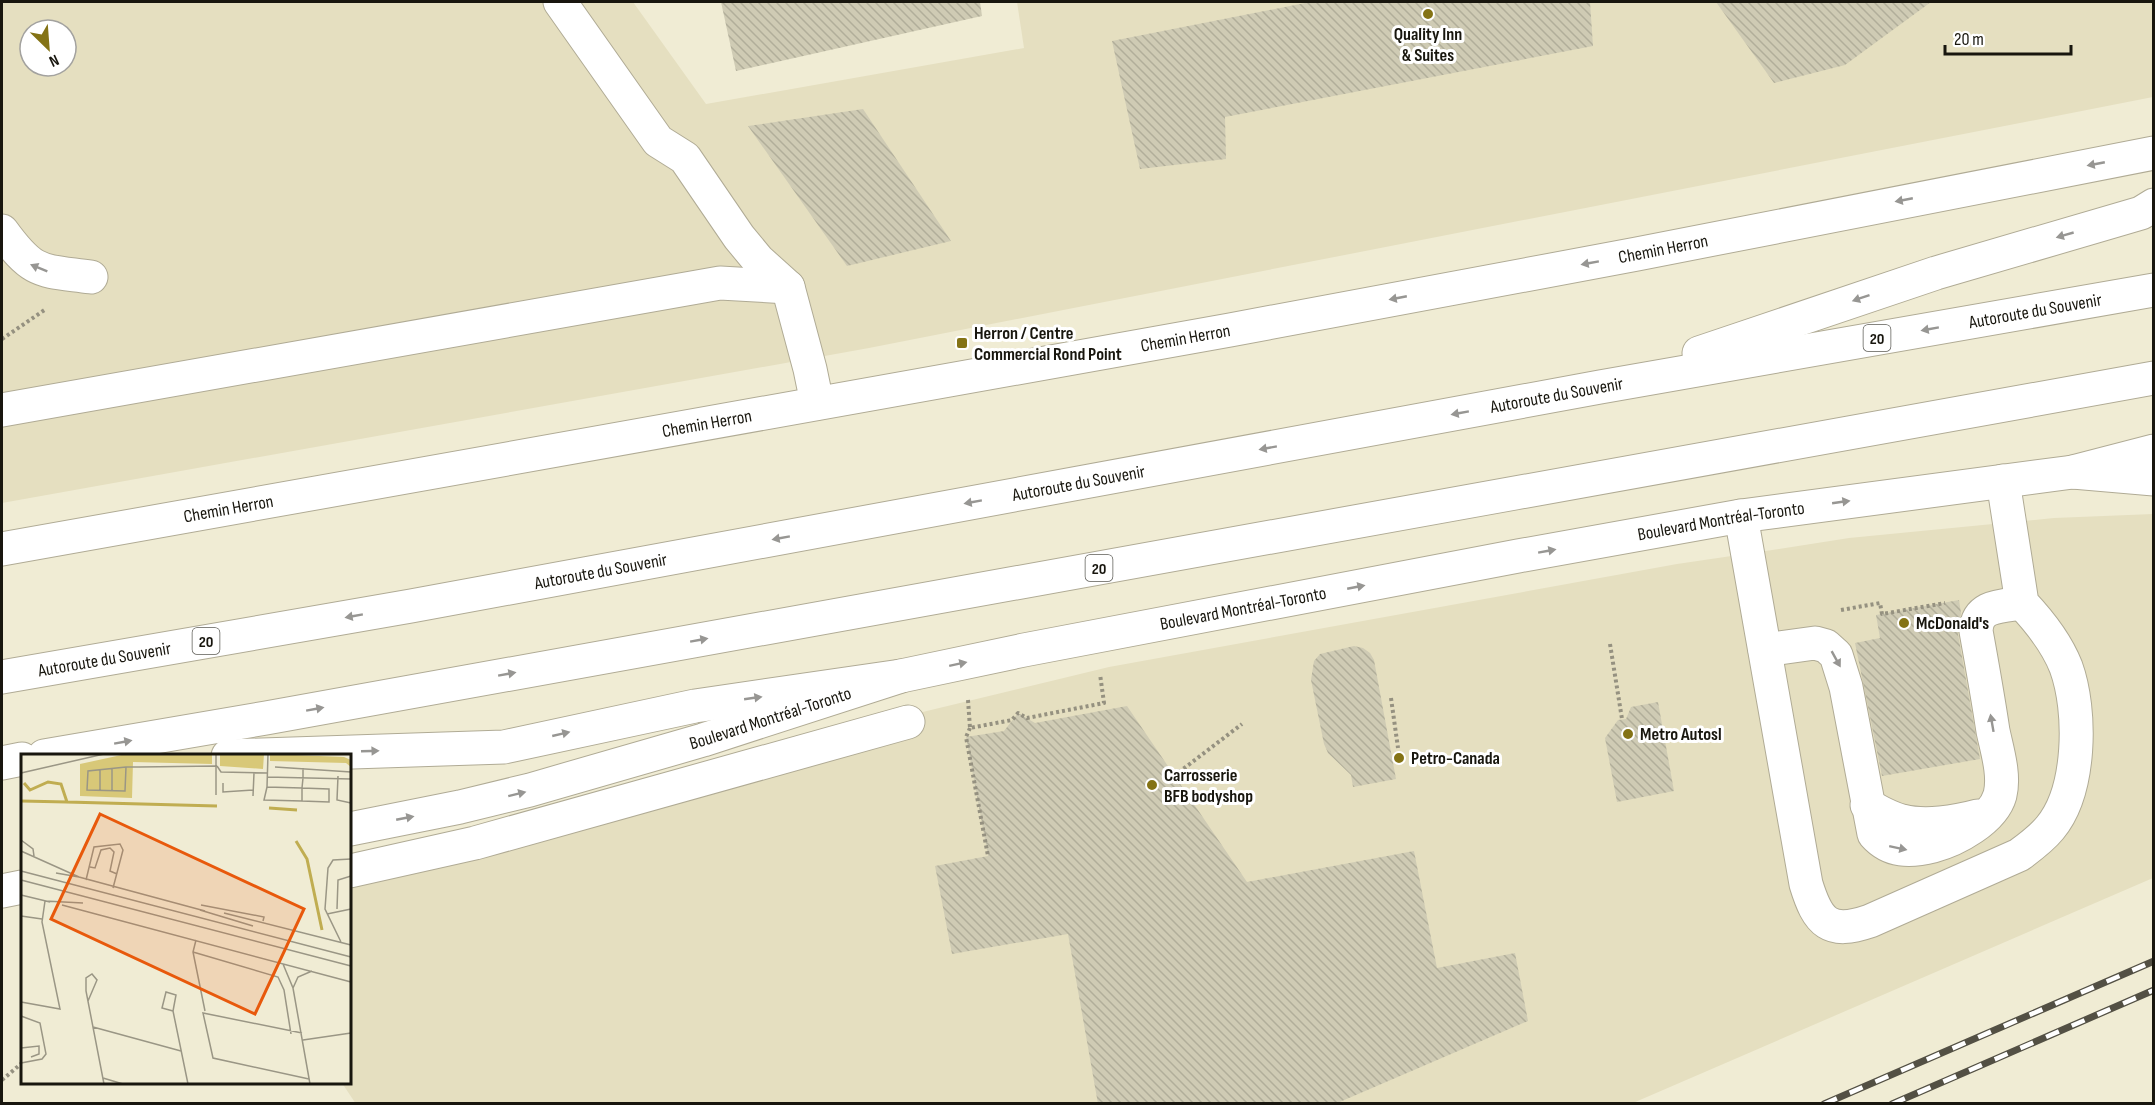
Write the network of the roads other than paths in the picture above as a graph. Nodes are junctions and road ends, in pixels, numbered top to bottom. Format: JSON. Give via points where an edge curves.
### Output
{"nodes":[{"id":1,"x":560,"y":2,"type":"edge"},
{"id":2,"x":2154,"y":153,"type":"edge"},
{"id":3,"x":2154,"y":205,"type":"edge"},
{"id":4,"x":2,"y":231,"type":"edge"},
{"id":5,"x":91,"y":277,"type":"dead end"},
{"id":6,"x":788,"y":287,"type":"junction"},
{"id":7,"x":2154,"y":290,"type":"edge"},
{"id":8,"x":2154,"y":378,"type":"edge"},
{"id":9,"x":1600,"y":387,"type":"junction"},
{"id":10,"x":818,"y":403,"type":"junction"},
{"id":11,"x":2,"y":410,"type":"edge"},
{"id":12,"x":2154,"y":451,"type":"edge"},
{"id":13,"x":2073,"y":472,"type":"junction"},
{"id":14,"x":2154,"y":479,"type":"edge"},
{"id":15,"x":2003,"y":481,"type":"junction"},
{"id":16,"x":1741,"y":516,"type":"junction"},
{"id":17,"x":2,"y":549,"type":"edge"},
{"id":18,"x":2022,"y":603,"type":"junction"},
{"id":19,"x":1765,"y":650,"type":"junction"},
{"id":20,"x":901,"y":676,"type":"junction"},
{"id":21,"x":2,"y":677,"type":"edge"},
{"id":22,"x":908,"y":722,"type":"dead end"},
{"id":23,"x":56,"y":754,"type":"edge"},
{"id":24,"x":289,"y":754,"type":"edge"},
{"id":25,"x":21,"y":761,"type":"edge"},
{"id":26,"x":2,"y":763,"type":"edge"},
{"id":27,"x":351,"y":829,"type":"edge"},
{"id":28,"x":351,"y":871,"type":"edge"},
{"id":29,"x":21,"y":887,"type":"edge"},
{"id":30,"x":2,"y":891,"type":"edge"}],
"edges":[{"from":1,"to":6,"type":"main road","via":[[658,141],[685,158],[739,237]]},
{"from":2,"to":10,"type":"main road","name":"Chemin Herron","one_way":true,"via":[[1637,254]]},
{"from":3,"to":9,"type":"main road","one_way":true,"via":[[2141,213],[1936,273]]},
{"from":5,"to":4,"type":"main road","one_way":true,"via":[[37,268],[18,253]]},
{"from":6,"to":10,"type":"main road"},
{"from":6,"to":11,"type":"main road","via":[[720,284]]},
{"from":7,"to":9,"type":"main road","name":"Autoroute du Souvenir","number":"20","one_way":true},
{"from":23,"to":8,"type":"main road","number":"20","one_way":true},
{"from":9,"to":21,"type":"main road","name":"Autoroute du Souvenir","number":"20","one_way":true},
{"from":10,"to":17,"type":"main road","name":"Chemin Herron"},
{"from":12,"to":13,"type":"main road"},
{"from":13,"to":14,"type":"main road","name":"Boulevard Montréal-Toronto"},
{"from":13,"to":15,"type":"main road","name":"Boulevard Montréal-Toronto"},
{"from":16,"to":15,"type":"main road","name":"Boulevard Montréal-Toronto","one_way":true},
{"from":15,"to":18,"type":"main road"},
{"from":16,"to":19,"type":"main road"},
{"from":20,"to":16,"type":"main road","name":"Boulevard Montréal-Toronto","one_way":true},
{"from":19,"to":18,"type":"main road","one_way":true,"via":[[1815,643],[1836,655],[1846,687],[1874,834],[1897,849],[1918,849],[1944,843],[1980,821],[2000,795],[1977,622],[1988,610]]},
{"from":18,"to":19,"type":"main road","via":[[2059,652],[2070,682],[2076,763],[2060,814],[2019,855],[1852,927],[1833,926],[1825,921],[1811,900]]},
{"from":24,"to":20,"type":"main road","one_way":true,"via":[[504,747],[695,706]]},
{"from":27,"to":20,"type":"main road","name":"Boulevard Montréal-Toronto","one_way":true,"via":[[530,790],[703,740]]},
{"from":22,"to":28,"type":"main road","via":[[475,843]]},
{"from":25,"to":26,"type":"main road"},
{"from":29,"to":30,"type":"main road"}]}
